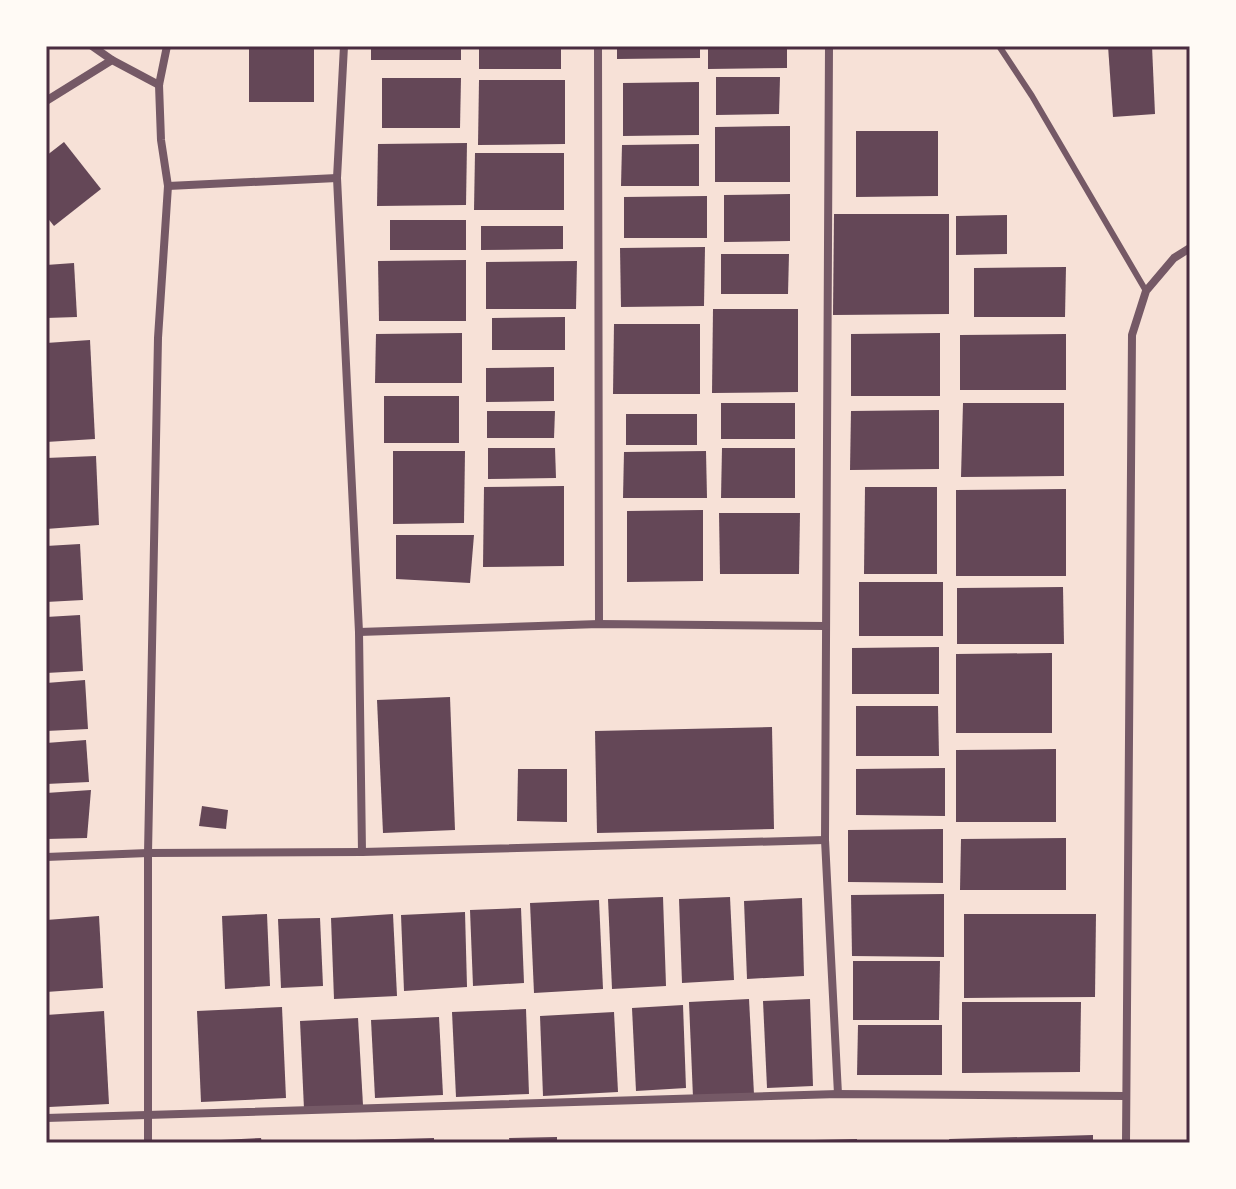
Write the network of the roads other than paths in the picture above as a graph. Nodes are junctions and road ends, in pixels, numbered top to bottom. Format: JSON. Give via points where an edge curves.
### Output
{"nodes":[{"id":1,"x":92,"y":46,"type":"edge"},
{"id":2,"x":167,"y":46,"type":"edge"},
{"id":3,"x":344,"y":46,"type":"edge"},
{"id":4,"x":598,"y":46,"type":"edge"},
{"id":5,"x":829,"y":46,"type":"edge"},
{"id":6,"x":999,"y":46,"type":"edge"},
{"id":7,"x":112,"y":60,"type":"junction"},
{"id":8,"x":159,"y":85,"type":"junction"},
{"id":9,"x":46,"y":101,"type":"edge"},
{"id":10,"x":337,"y":178,"type":"junction"},
{"id":11,"x":168,"y":186,"type":"junction"},
{"id":12,"x":1190,"y":248,"type":"edge"},
{"id":13,"x":1146,"y":291,"type":"junction"},
{"id":14,"x":599,"y":624,"type":"junction"},
{"id":15,"x":826,"y":626,"type":"junction"},
{"id":16,"x":359,"y":632,"type":"junction"},
{"id":17,"x":825,"y":840,"type":"junction"},
{"id":18,"x":362,"y":852,"type":"junction"},
{"id":19,"x":148,"y":853,"type":"junction"},
{"id":20,"x":46,"y":857,"type":"edge"},
{"id":21,"x":838,"y":1094,"type":"junction"},
{"id":22,"x":1126,"y":1096,"type":"junction"},
{"id":23,"x":148,"y":1116,"type":"junction"},
{"id":24,"x":46,"y":1118,"type":"edge"},
{"id":25,"x":148,"y":1143,"type":"edge"},
{"id":26,"x":1126,"y":1143,"type":"edge"}],
"edges":[{"from":1,"to":7,"type":"street"},
{"from":2,"to":8,"type":"street"},
{"from":3,"to":10,"type":"street"},
{"from":4,"to":14,"type":"street"},
{"from":5,"to":15,"type":"street"},
{"from":6,"to":13,"type":"lane"},
{"from":7,"to":8,"type":"street"},
{"from":7,"to":9,"type":"street"},
{"from":8,"to":11,"type":"street"},
{"from":10,"to":11,"type":"street"},
{"from":10,"to":16,"type":"street"},
{"from":11,"to":19,"type":"street","via":[[158,338]]},
{"from":12,"to":13,"type":"street","via":[[1174,258]]},
{"from":13,"to":22,"type":"street","via":[[1132,335]]},
{"from":14,"to":15,"type":"street"},
{"from":14,"to":16,"type":"street"},
{"from":15,"to":17,"type":"street"},
{"from":16,"to":18,"type":"street"},
{"from":17,"to":18,"type":"street"},
{"from":17,"to":21,"type":"street"},
{"from":18,"to":19,"type":"street"},
{"from":19,"to":20,"type":"street"},
{"from":19,"to":23,"type":"street"},
{"from":21,"to":22,"type":"street"},
{"from":21,"to":23,"type":"street"},
{"from":22,"to":26,"type":"street"},
{"from":23,"to":24,"type":"street"},
{"from":23,"to":25,"type":"street"}]}
